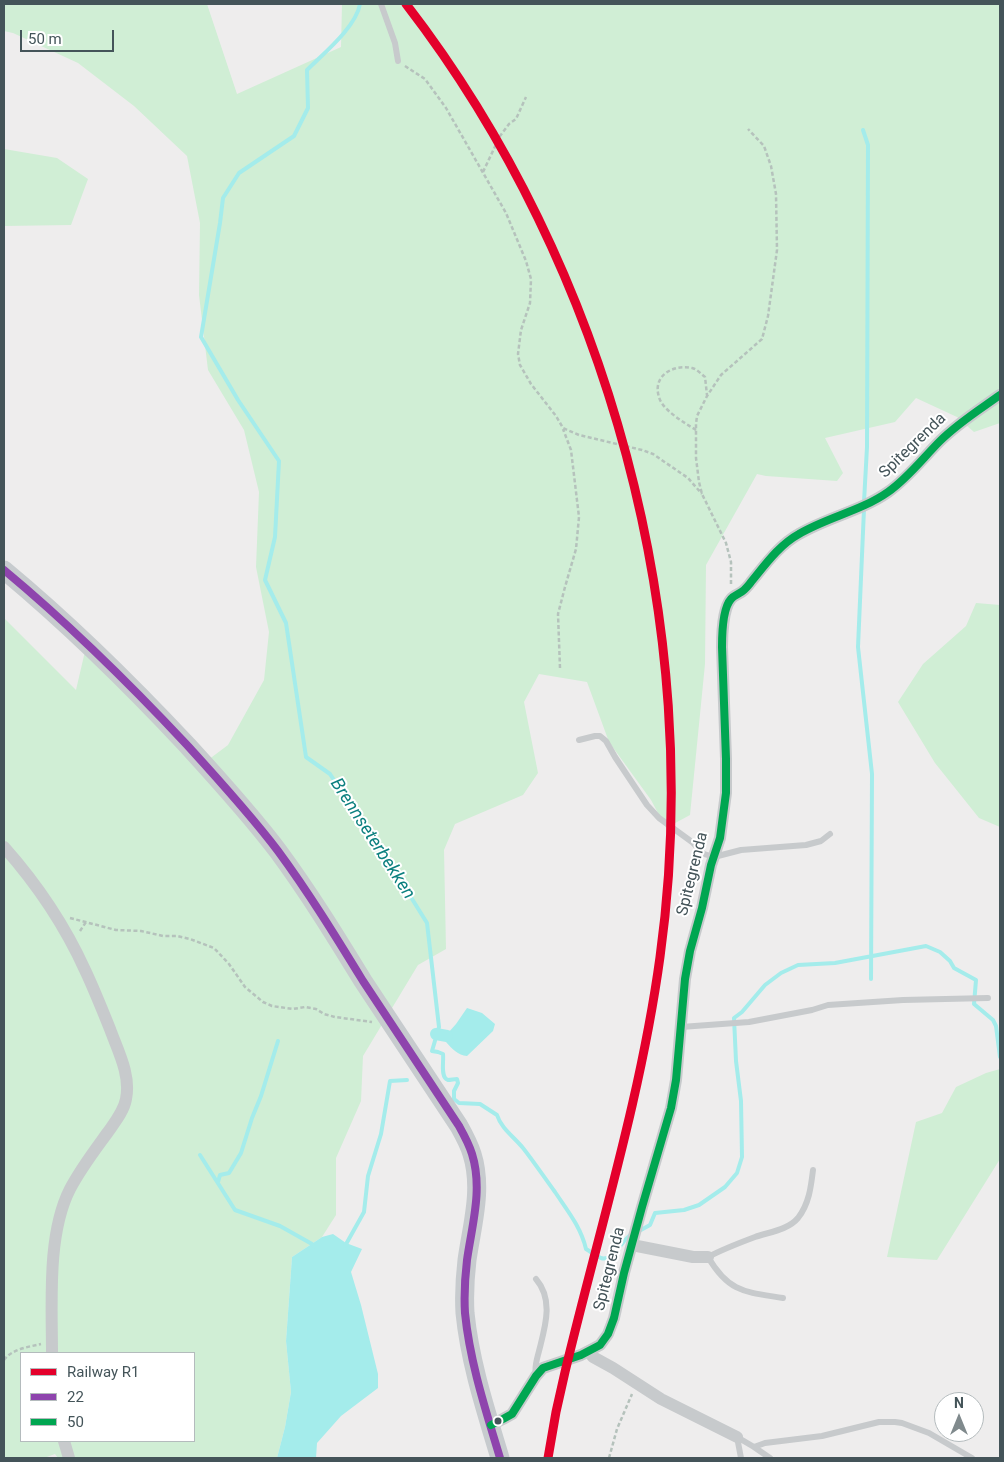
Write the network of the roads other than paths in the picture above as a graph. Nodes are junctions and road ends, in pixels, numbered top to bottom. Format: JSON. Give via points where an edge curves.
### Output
{"nodes":[{"id":1,"x":381,"y":4,"type":"edge"},
{"id":2,"x":398,"y":61,"type":"road end"},
{"id":3,"x":1000,"y":396,"type":"edge"},
{"id":4,"x":4,"y":570,"type":"edge"},
{"id":5,"x":579,"y":740,"type":"dead end"},
{"id":6,"x":830,"y":834,"type":"dead end"},
{"id":7,"x":4,"y":847,"type":"edge"},
{"id":8,"x":714,"y":857,"type":"junction"},
{"id":9,"x":988,"y":998,"type":"dead end"},
{"id":10,"x":681,"y":1027,"type":"junction"},
{"id":11,"x":813,"y":1170,"type":"dead end"},
{"id":12,"x":632,"y":1245,"type":"junction"},
{"id":13,"x":708,"y":1256,"type":"junction"},
{"id":14,"x":536,"y":1279,"type":"dead end"},
{"id":15,"x":784,"y":1298,"type":"dead end"},
{"id":16,"x":52,"y":1347,"type":"edge"},
{"id":17,"x":589,"y":1352,"type":"junction"},
{"id":18,"x":536,"y":1376,"type":"junction"},
{"id":19,"x":491,"y":1425,"type":"junction"},
{"id":20,"x":738,"y":1437,"type":"junction"},
{"id":21,"x":64,"y":1442,"type":"edge"},
{"id":22,"x":754,"y":1447,"type":"junction"},
{"id":23,"x":69,"y":1458,"type":"edge"},
{"id":24,"x":500,"y":1458,"type":"edge"},
{"id":25,"x":741,"y":1458,"type":"edge"},
{"id":26,"x":770,"y":1458,"type":"edge"},
{"id":27,"x":972,"y":1458,"type":"edge"}],
"edges":[{"from":1,"to":2,"type":"lane"},
{"from":3,"to":8,"type":"street","name":"Spitegrenda","via":[[953,429],[888,492],[790,540],[743,591],[732,598],[726,608],[722,647],[726,793]]},
{"from":4,"to":19,"type":"main road","via":[[90,646],[146,702],[256,823],[289,866],[459,1126],[473,1154],[477,1184],[467,1261],[465,1312],[470,1352]]},
{"from":5,"to":8,"type":"lane","via":[[600,736],[606,741],[641,798],[659,818],[704,854]]},
{"from":6,"to":8,"type":"lane","via":[[821,841],[806,845],[741,850]]},
{"from":7,"to":16,"type":"street","via":[[68,936],[121,1058],[127,1090],[121,1114],[80,1172],[60,1213],[54,1250]]},
{"from":8,"to":10,"type":"street","name":"Spitegrenda","via":[[690,951]]},
{"from":9,"to":10,"type":"lane","via":[[828,1005],[729,1025]]},
{"from":10,"to":12,"type":"street","name":"Spitegrenda","via":[[671,1108]]},
{"from":11,"to":13,"type":"lane","via":[[809,1194],[797,1219],[772,1233]]},
{"from":12,"to":13,"type":"street","via":[[693,1257]]},
{"from":12,"to":17,"type":"street","name":"Spitegrenda","via":[[611,1328],[600,1345]]},
{"from":13,"to":15,"type":"lane","via":[[733,1286]]},
{"from":14,"to":18,"type":"lane","via":[[547,1304]]},
{"from":17,"to":18,"type":"street","name":"Spitegrenda","via":[[552,1364]]},
{"from":17,"to":20,"type":"street","via":[[674,1406]]},
{"from":18,"to":19,"type":"street","name":"Spitegrenda","via":[[512,1414]]},
{"from":19,"to":24,"type":"main road"},
{"from":20,"to":22,"type":"lane"},
{"from":20,"to":25,"type":"lane"},
{"from":21,"to":23,"type":"street"},
{"from":22,"to":26,"type":"lane"},
{"from":22,"to":27,"type":"lane","via":[[822,1436],[879,1422],[895,1422],[929,1433]]}]}
